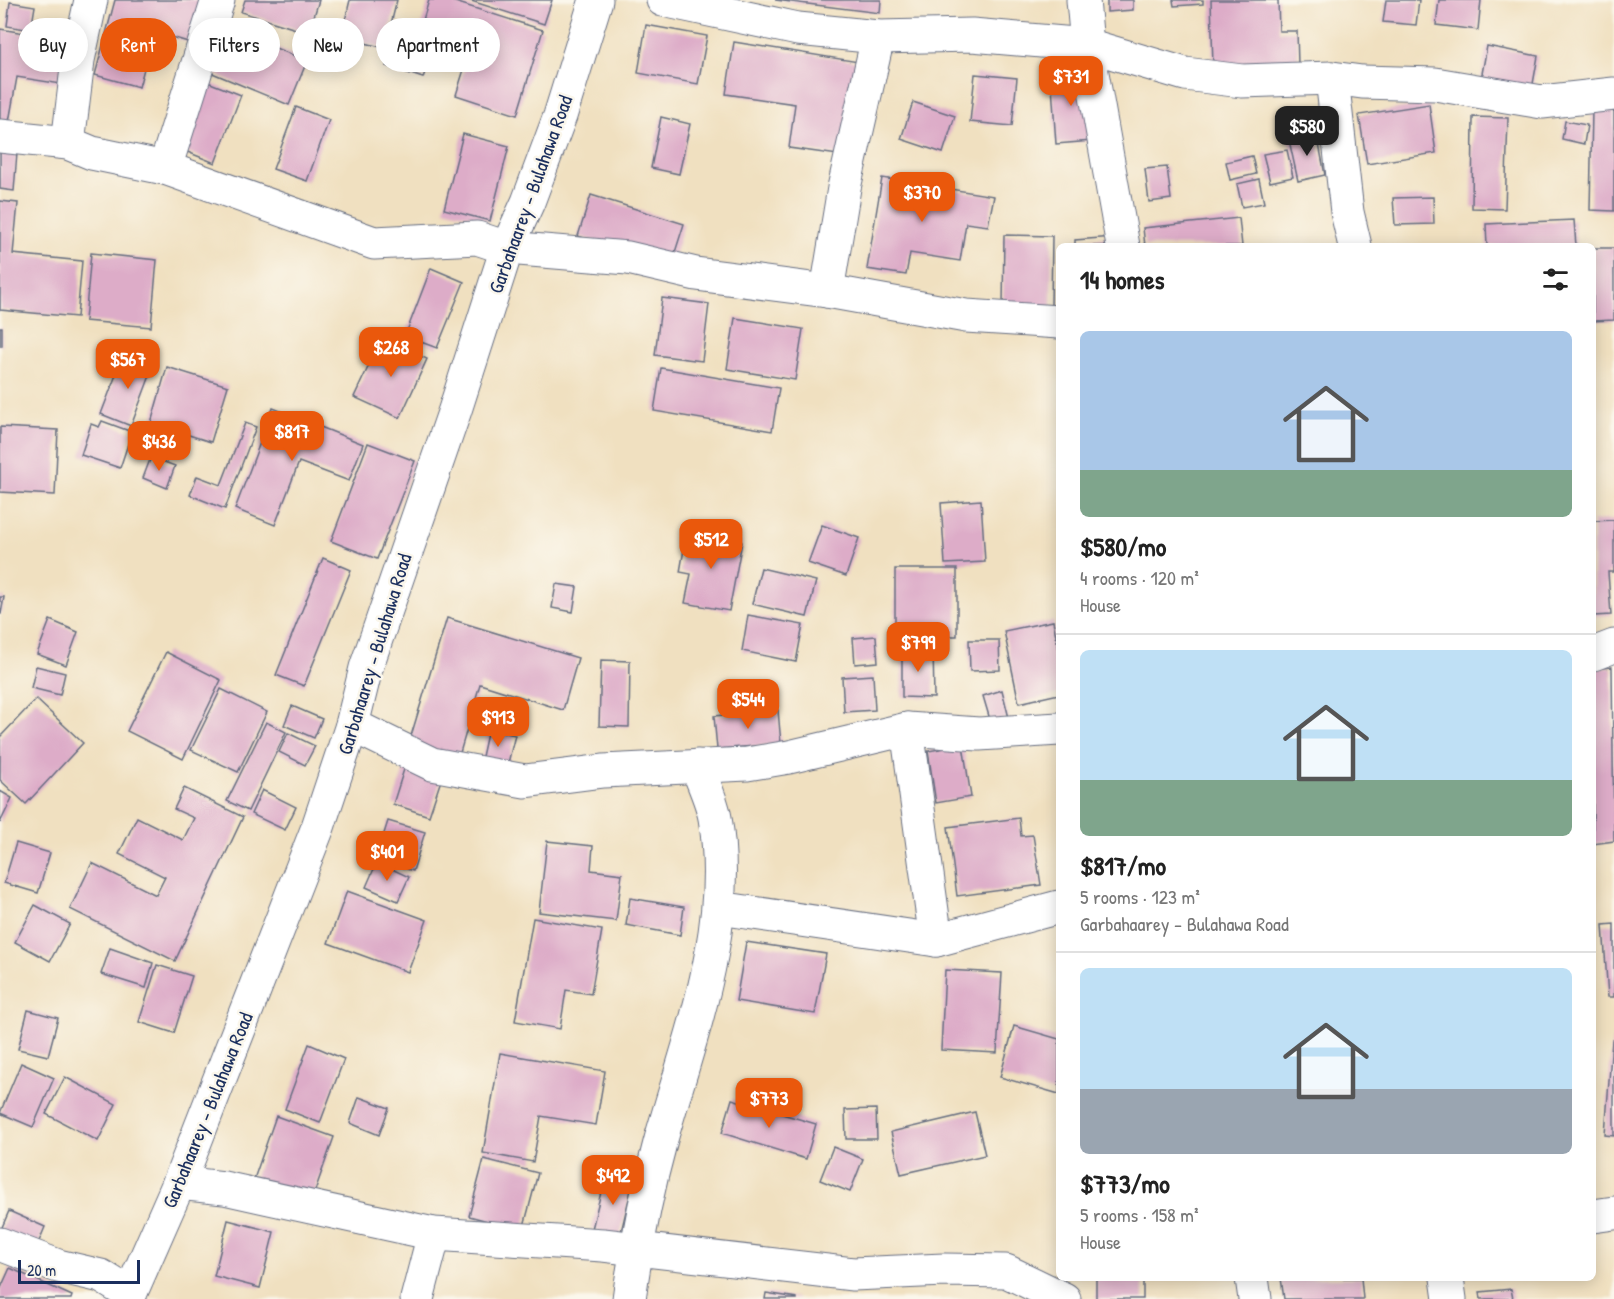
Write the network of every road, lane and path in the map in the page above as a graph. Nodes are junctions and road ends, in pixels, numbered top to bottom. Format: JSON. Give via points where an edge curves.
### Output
{"nodes":[{"id":1,"x":92,"y":0,"type":"edge"},
{"id":2,"x":218,"y":0,"type":"edge"},
{"id":3,"x":596,"y":0,"type":"edge"},
{"id":4,"x":663,"y":0,"type":"edge"},
{"id":5,"x":1083,"y":0,"type":"edge"},
{"id":6,"x":878,"y":37,"type":"junction"},
{"id":7,"x":1087,"y":45,"type":"junction"},
{"id":8,"x":1332,"y":78,"type":"junction"},
{"id":9,"x":1614,"y":94,"type":"edge"},
{"id":10,"x":0,"y":136,"type":"edge"},
{"id":11,"x":68,"y":143,"type":"junction"},
{"id":12,"x":165,"y":168,"type":"junction"},
{"id":13,"x":1122,"y":243,"type":"edge"},
{"id":14,"x":1354,"y":243,"type":"edge"},
{"id":15,"x":507,"y":248,"type":"junction"},
{"id":16,"x":826,"y":291,"type":"junction"},
{"id":17,"x":1056,"y":322,"type":"edge"},
{"id":18,"x":1614,"y":646,"type":"edge"},
{"id":19,"x":1596,"y":653,"type":"edge"},
{"id":20,"x":352,"y":725,"type":"junction"},
{"id":21,"x":907,"y":729,"type":"junction"},
{"id":22,"x":1056,"y":729,"type":"edge"},
{"id":23,"x":697,"y":766,"type":"junction"},
{"id":24,"x":719,"y":908,"type":"junction"},
{"id":25,"x":1056,"y":909,"type":"edge"},
{"id":26,"x":936,"y":940,"type":"junction"},
{"id":27,"x":179,"y":1183,"type":"junction"},
{"id":28,"x":1614,"y":1213,"type":"edge"},
{"id":29,"x":1596,"y":1216,"type":"edge"},
{"id":30,"x":434,"y":1234,"type":"junction"},
{"id":31,"x":0,"y":1244,"type":"edge"},
{"id":32,"x":635,"y":1251,"type":"junction"},
{"id":33,"x":1253,"y":1281,"type":"edge"},
{"id":34,"x":1447,"y":1281,"type":"edge"},
{"id":35,"x":129,"y":1297,"type":"edge"},
{"id":36,"x":1056,"y":1297,"type":"edge"},
{"id":37,"x":417,"y":1299,"type":"edge"},
{"id":38,"x":629,"y":1299,"type":"edge"},
{"id":39,"x":1256,"y":1299,"type":"edge"},
{"id":40,"x":1450,"y":1299,"type":"edge"}],
"edges":[{"from":1,"to":11,"type":"street","via":[[78,60]]},
{"from":2,"to":12,"type":"street"},
{"from":3,"to":15,"type":"street","name":"Garbahaarey - Bulahawa Road","via":[[560,116]]},
{"from":4,"to":6,"type":"street","via":[[798,29]]},
{"from":5,"to":7,"type":"street"},
{"from":6,"to":7,"type":"street","via":[[972,35]]},
{"from":6,"to":16,"type":"street","via":[[844,188]]},
{"from":7,"to":8,"type":"street","via":[[1185,74],[1242,81]]},
{"from":7,"to":13,"type":"street"},
{"from":8,"to":9,"type":"street","via":[[1435,84],[1542,102]]},
{"from":8,"to":14,"type":"street","via":[[1347,212]]},
{"from":10,"to":11,"type":"street"},
{"from":11,"to":12,"type":"street","via":[[92,153]]},
{"from":12,"to":15,"type":"street","via":[[374,243],[477,238]]},
{"from":15,"to":16,"type":"street","via":[[628,258],[696,274]]},
{"from":15,"to":20,"type":"street","name":"Garbahaarey - Bulahawa Road","via":[[366,668]]},
{"from":16,"to":17,"type":"street","via":[[966,316]]},
{"from":18,"to":19,"type":"street"},
{"from":20,"to":23,"type":"street","via":[[432,764],[525,781],[603,771]]},
{"from":20,"to":27,"type":"street","name":"Garbahaarey - Bulahawa Road","via":[[318,828]]},
{"from":21,"to":22,"type":"street","via":[[979,734]]},
{"from":21,"to":23,"type":"street","via":[[789,757]]},
{"from":21,"to":26,"type":"street"},
{"from":23,"to":24,"type":"street","via":[[715,816]]},
{"from":24,"to":26,"type":"street"},
{"from":24,"to":32,"type":"street","via":[[707,973],[659,1146]]},
{"from":25,"to":26,"type":"street"},
{"from":27,"to":30,"type":"street","via":[[234,1190]]},
{"from":27,"to":35,"type":"street","name":"Garbahaarey - Bulahawa Road"},
{"from":28,"to":29,"type":"street"},
{"from":30,"to":32,"type":"street","via":[[603,1245]]},
{"from":30,"to":37,"type":"street"},
{"from":31,"to":35,"type":"street","via":[[58,1266],[101,1276]]},
{"from":32,"to":36,"type":"street","via":[[853,1274],[1006,1271]]},
{"from":32,"to":38,"type":"street"},
{"from":33,"to":39,"type":"street"},
{"from":34,"to":40,"type":"street"}]}
